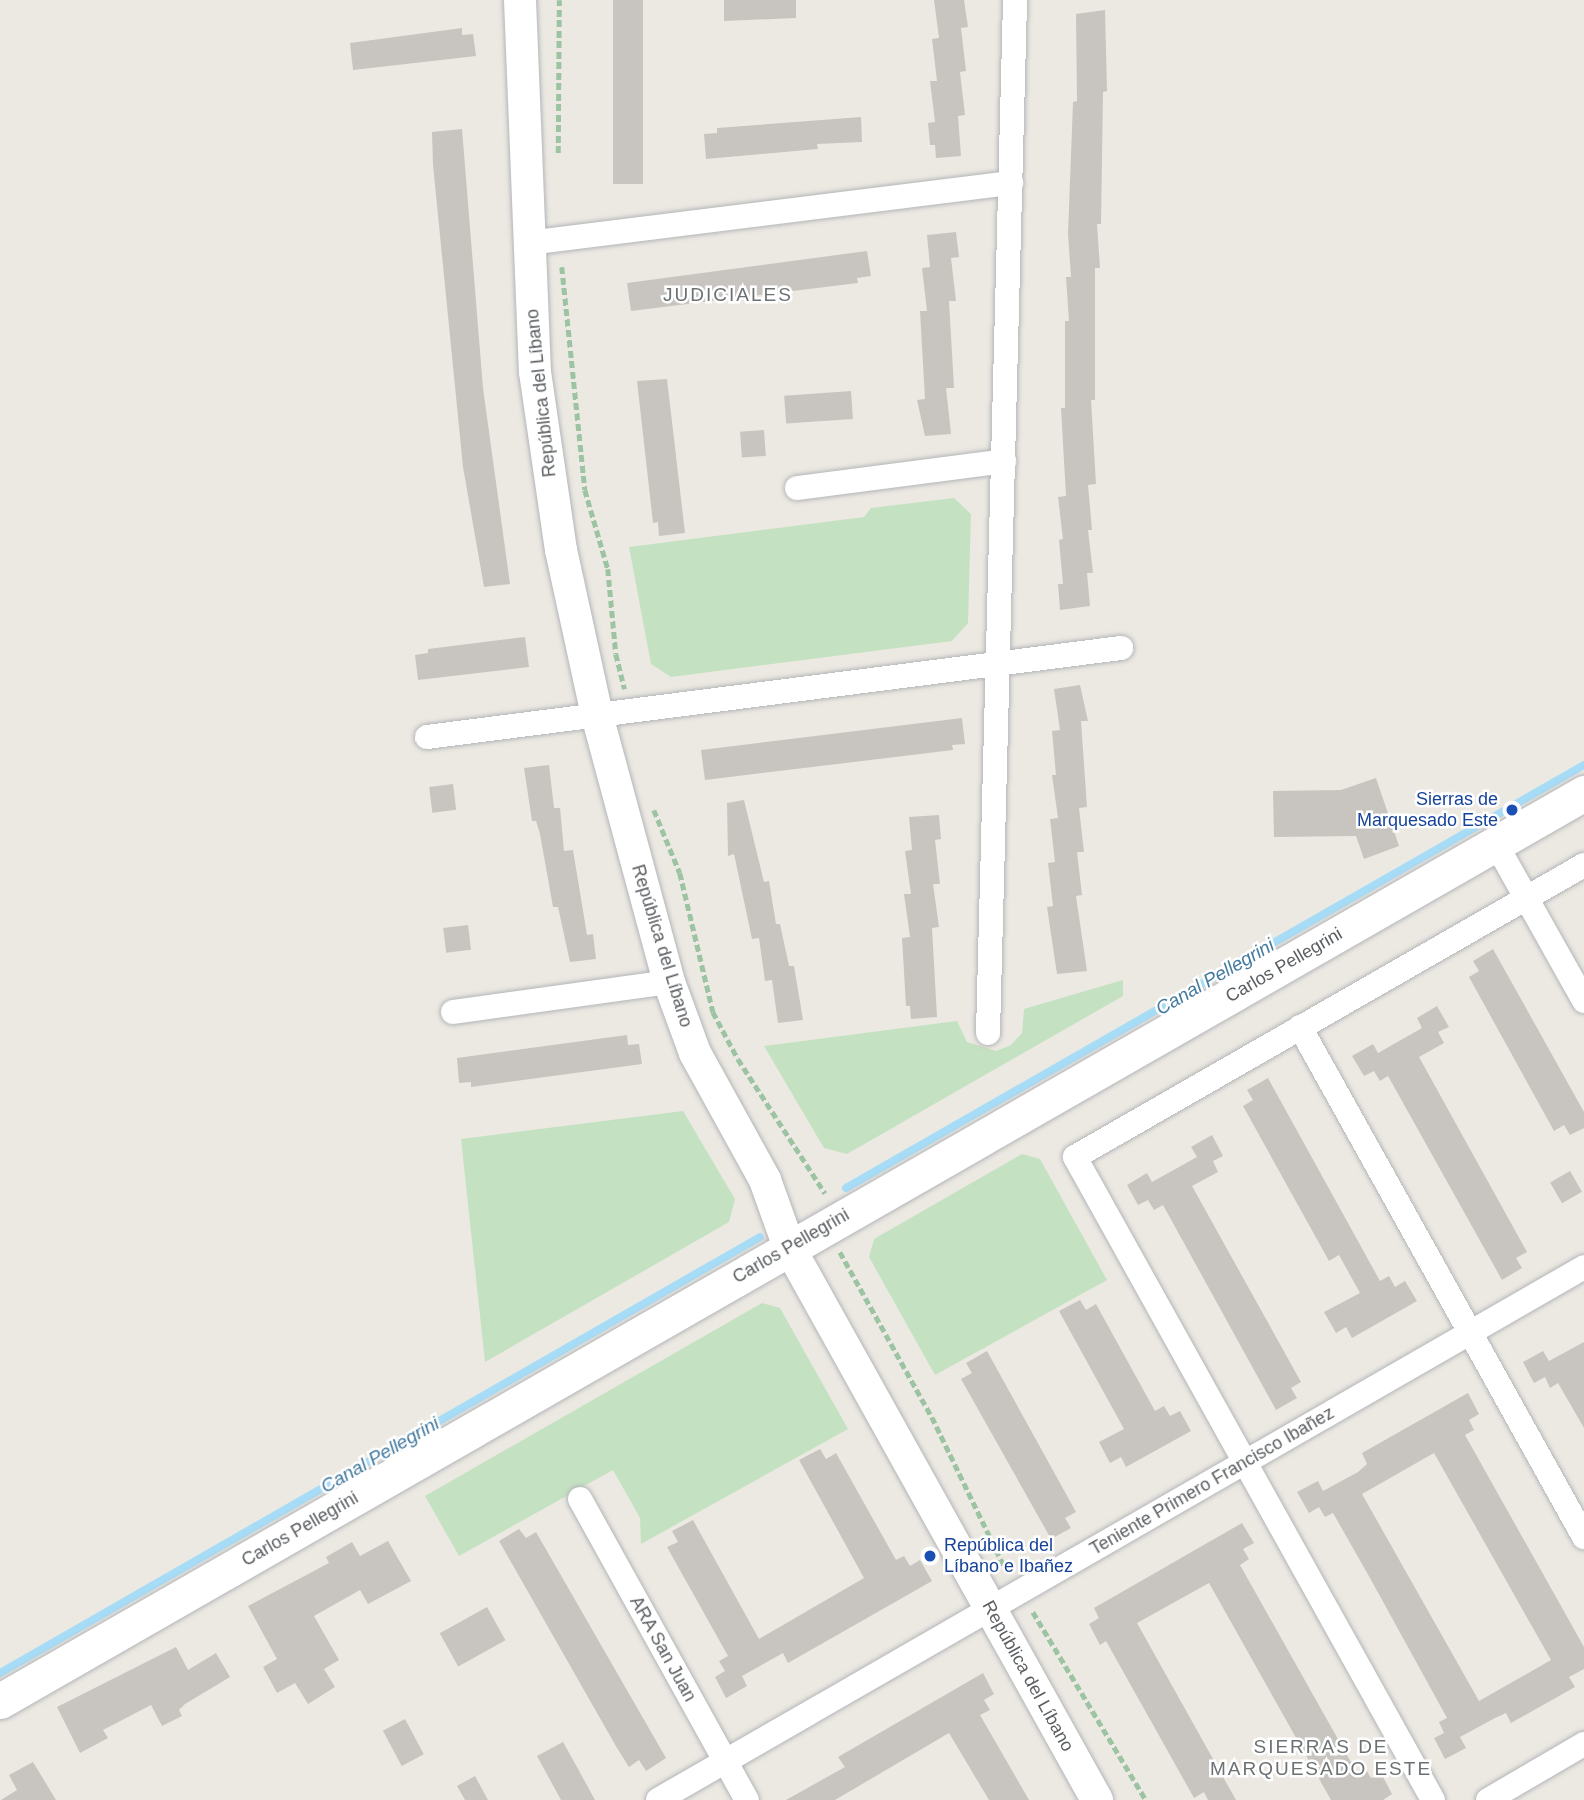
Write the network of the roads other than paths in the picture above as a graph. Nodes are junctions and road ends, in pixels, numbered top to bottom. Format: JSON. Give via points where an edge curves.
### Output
{"nodes":[{"id":1,"x":520,"y":0,"type":"edge"},
{"id":2,"x":1015,"y":0,"type":"edge"},
{"id":3,"x":1011,"y":183,"type":"junction"},
{"id":4,"x":528,"y":243,"type":"junction"},
{"id":5,"x":1004,"y":461,"type":"junction"},
{"id":6,"x":797,"y":488,"type":"dead end"},
{"id":7,"x":1121,"y":648,"type":"dead end"},
{"id":8,"x":998,"y":664,"type":"junction"},
{"id":9,"x":597,"y":715,"type":"junction"},
{"id":10,"x":427,"y":737,"type":"dead end"},
{"id":11,"x":1584,"y":793,"type":"edge"},
{"id":12,"x":1496,"y":844,"type":"junction"},
{"id":13,"x":1584,"y":865,"type":"edge"},
{"id":14,"x":1526,"y":898,"type":"junction"},
{"id":15,"x":668,"y":982,"type":"junction"},
{"id":16,"x":1584,"y":1001,"type":"edge"},
{"id":17,"x":453,"y":1012,"type":"dead end"},
{"id":18,"x":1300,"y":1027,"type":"junction"},
{"id":19,"x":988,"y":1033,"type":"dead end"},
{"id":20,"x":789,"y":1247,"type":"junction"},
{"id":21,"x":1584,"y":1267,"type":"edge"},
{"id":22,"x":1470,"y":1332,"type":"junction"},
{"id":23,"x":1245,"y":1462,"type":"junction"},
{"id":24,"x":580,"y":1499,"type":"dead end"},
{"id":25,"x":1584,"y":1536,"type":"edge"},
{"id":26,"x":991,"y":1609,"type":"junction"},
{"id":27,"x":0,"y":1701,"type":"edge"},
{"id":28,"x":1584,"y":1744,"type":"edge"},
{"id":29,"x":725,"y":1762,"type":"junction"},
{"id":30,"x":658,"y":1800,"type":"edge"},
{"id":31,"x":747,"y":1800,"type":"edge"},
{"id":32,"x":1097,"y":1800,"type":"edge"},
{"id":33,"x":1433,"y":1800,"type":"edge"},
{"id":34,"x":1488,"y":1800,"type":"edge"}],
"edges":[{"from":1,"to":4,"type":"street","name":"República del Líbano"},
{"from":2,"to":3,"type":"street"},
{"from":3,"to":4,"type":"street"},
{"from":3,"to":5,"type":"street"},
{"from":4,"to":9,"type":"street","name":"República del Líbano","via":[[536,372],[561,550]]},
{"from":5,"to":6,"type":"street"},
{"from":5,"to":8,"type":"street"},
{"from":7,"to":8,"type":"street"},
{"from":8,"to":9,"type":"street"},
{"from":8,"to":19,"type":"street"},
{"from":9,"to":10,"type":"street"},
{"from":9,"to":15,"type":"street","name":"República del Líbano"},
{"from":11,"to":12,"type":"main road","name":"Carlos Pellegrini"},
{"from":12,"to":14,"type":"street"},
{"from":12,"to":20,"type":"main road","name":"Carlos Pellegrini"},
{"from":13,"to":14,"type":"street"},
{"from":14,"to":16,"type":"street"},
{"from":14,"to":18,"type":"street"},
{"from":15,"to":17,"type":"street"},
{"from":15,"to":20,"type":"street","name":"República del Líbano","via":[[695,1053],[765,1180]]},
{"from":18,"to":22,"type":"street"},
{"from":18,"to":23,"type":"street","via":[[1075,1157]]},
{"from":20,"to":26,"type":"street","name":"República del Líbano"},
{"from":20,"to":27,"type":"main road","name":"Carlos Pellegrini"},
{"from":21,"to":22,"type":"street","name":"Teniente Primero Francisco Ibañez"},
{"from":22,"to":23,"type":"street","name":"Teniente Primero Francisco Ibañez"},
{"from":22,"to":25,"type":"street"},
{"from":23,"to":26,"type":"street","name":"Teniente Primero Francisco Ibañez"},
{"from":23,"to":33,"type":"street"},
{"from":24,"to":29,"type":"street","name":"ARA San Juan"},
{"from":26,"to":29,"type":"street","name":"Teniente Primero Francisco Ibañez"},
{"from":26,"to":32,"type":"street","name":"República del Líbano"},
{"from":28,"to":34,"type":"street"},
{"from":29,"to":30,"type":"street","name":"Teniente Primero Francisco Ibañez"},
{"from":29,"to":31,"type":"street","name":"ARA San Juan"}]}
